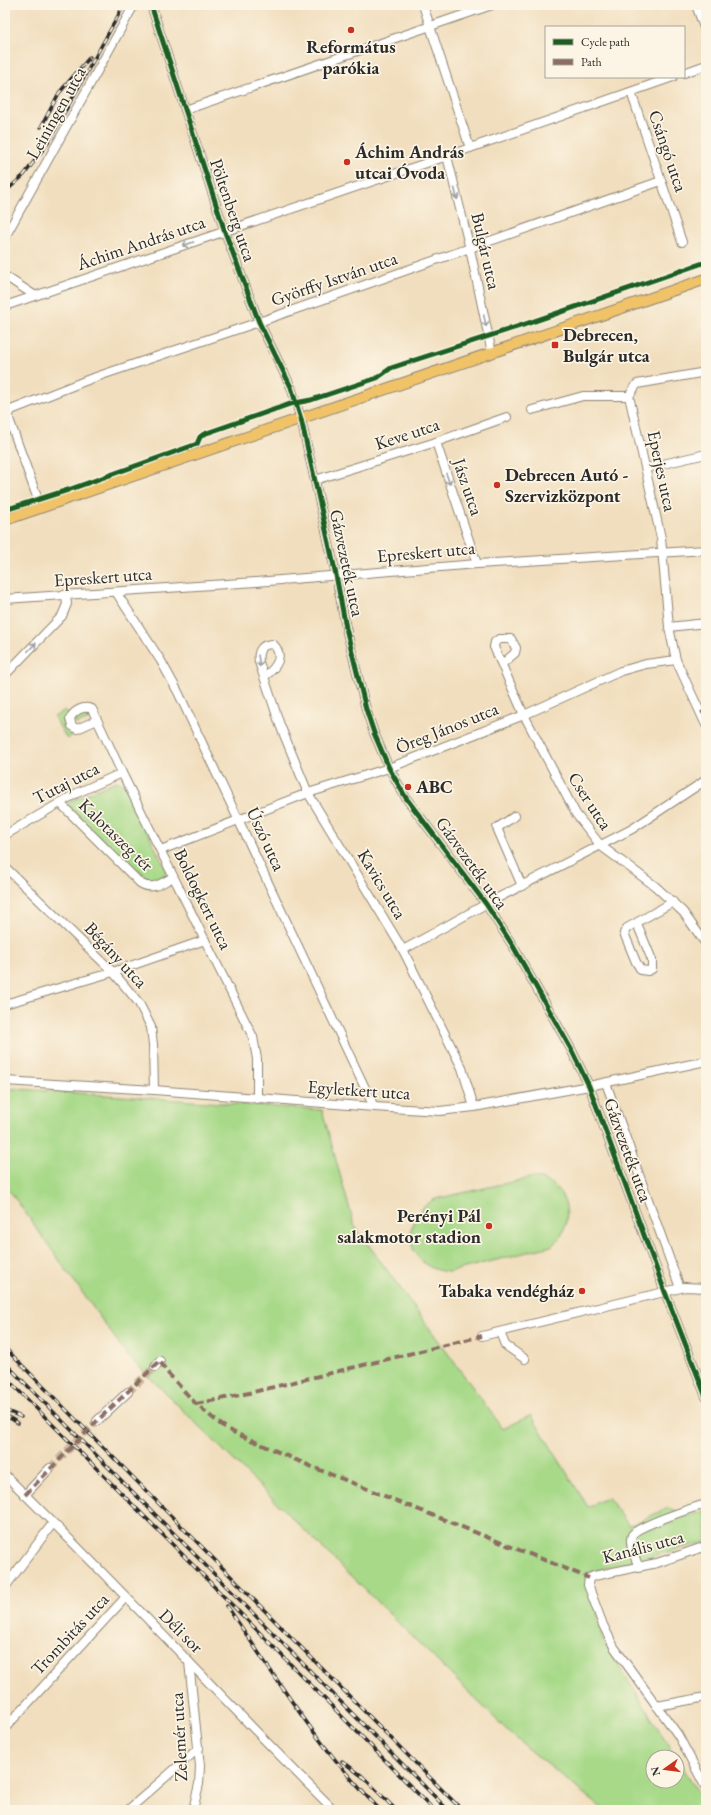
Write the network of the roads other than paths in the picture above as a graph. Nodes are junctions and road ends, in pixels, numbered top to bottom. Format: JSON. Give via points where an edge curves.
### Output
{"nodes":[{"id":1,"x":134,"y":5,"type":"edge"},
{"id":2,"x":150,"y":5,"type":"edge"},
{"id":3,"x":423,"y":5,"type":"edge"},
{"id":4,"x":492,"y":5,"type":"edge"},
{"id":5,"x":696,"y":5,"type":"edge"},
{"id":6,"x":430,"y":26,"type":"junction"},
{"id":7,"x":706,"y":34,"type":"edge"},
{"id":8,"x":706,"y":65,"type":"edge"},
{"id":9,"x":685,"y":73,"type":"edge"},
{"id":10,"x":670,"y":78,"type":"edge"},
{"id":11,"x":631,"y":92,"type":"junction"},
{"id":12,"x":185,"y":110,"type":"junction"},
{"id":13,"x":470,"y":148,"type":"junction"},
{"id":14,"x":447,"y":156,"type":"junction"},
{"id":15,"x":660,"y":181,"type":"junction"},
{"id":16,"x":225,"y":232,"type":"junction"},
{"id":17,"x":5,"y":237,"type":"edge"},
{"id":18,"x":682,"y":242,"type":"dead end"},
{"id":19,"x":470,"y":249,"type":"junction"},
{"id":20,"x":5,"y":276,"type":"edge"},
{"id":21,"x":706,"y":279,"type":"edge"},
{"id":22,"x":34,"y":296,"type":"junction"},
{"id":23,"x":5,"y":306,"type":"edge"},
{"id":24,"x":259,"y":322,"type":"junction"},
{"id":25,"x":492,"y":353,"type":"junction"},
{"id":26,"x":706,"y":372,"type":"edge"},
{"id":27,"x":629,"y":396,"type":"junction"},
{"id":28,"x":532,"y":410,"type":"dead end"},
{"id":29,"x":507,"y":417,"type":"dead end"},
{"id":30,"x":301,"y":419,"type":"junction"},
{"id":31,"x":436,"y":442,"type":"junction"},
{"id":32,"x":706,"y":454,"type":"edge"},
{"id":33,"x":646,"y":468,"type":"junction"},
{"id":34,"x":315,"y":480,"type":"junction"},
{"id":35,"x":36,"y":494,"type":"dead end"},
{"id":36,"x":5,"y":520,"type":"edge"},
{"id":37,"x":706,"y":550,"type":"edge"},
{"id":38,"x":661,"y":553,"type":"junction"},
{"id":39,"x":477,"y":564,"type":"junction"},
{"id":40,"x":336,"y":575,"type":"junction"},
{"id":41,"x":116,"y":592,"type":"junction"},
{"id":42,"x":66,"y":596,"type":"junction"},
{"id":43,"x":5,"y":599,"type":"edge"},
{"id":44,"x":706,"y":623,"type":"edge"},
{"id":45,"x":669,"y":627,"type":"junction"},
{"id":46,"x":676,"y":660,"type":"junction"},
{"id":47,"x":502,"y":664,"type":"dead end"},
{"id":48,"x":5,"y":676,"type":"edge"},
{"id":49,"x":265,"y":676,"type":"dead end"},
{"id":50,"x":703,"y":712,"type":"edge"},
{"id":51,"x":524,"y":715,"type":"junction"},
{"id":52,"x":97,"y":720,"type":"dead end"},
{"id":53,"x":706,"y":725,"type":"edge"},
{"id":54,"x":389,"y":768,"type":"junction"},
{"id":55,"x":122,"y":773,"type":"junction"},
{"id":56,"x":706,"y":780,"type":"edge"},
{"id":57,"x":308,"y":793,"type":"junction"},
{"id":58,"x":60,"y":803,"type":"junction"},
{"id":59,"x":515,"y":816,"type":"dead end"},
{"id":60,"x":239,"y":820,"type":"junction"},
{"id":61,"x":5,"y":835,"type":"edge"},
{"id":62,"x":601,"y":846,"type":"junction"},
{"id":63,"x":161,"y":850,"type":"junction"},
{"id":64,"x":5,"y":867,"type":"edge"},
{"id":65,"x":173,"y":877,"type":"junction"},
{"id":66,"x":522,"y":886,"type":"junction"},
{"id":67,"x":673,"y":902,"type":"junction"},
{"id":68,"x":486,"y":904,"type":"junction"},
{"id":69,"x":638,"y":926,"type":"dead end"},
{"id":70,"x":205,"y":940,"type":"junction"},
{"id":71,"x":706,"y":944,"type":"edge"},
{"id":72,"x":403,"y":950,"type":"junction"},
{"id":73,"x":113,"y":972,"type":"junction"},
{"id":74,"x":5,"y":1004,"type":"edge"},
{"id":75,"x":706,"y":1061,"type":"edge"},
{"id":76,"x":5,"y":1081,"type":"edge"},
{"id":77,"x":606,"y":1082,"type":"junction"},
{"id":78,"x":589,"y":1086,"type":"junction"},
{"id":79,"x":154,"y":1090,"type":"junction"},
{"id":80,"x":257,"y":1099,"type":"junction"},
{"id":81,"x":474,"y":1107,"type":"junction"},
{"id":82,"x":374,"y":1108,"type":"junction"},
{"id":83,"x":680,"y":1288,"type":"junction"},
{"id":84,"x":706,"y":1288,"type":"edge"},
{"id":85,"x":665,"y":1292,"type":"junction"},
{"id":86,"x":500,"y":1332,"type":"junction"},
{"id":87,"x":482,"y":1336,"type":"dead end"},
{"id":88,"x":525,"y":1359,"type":"dead end"},
{"id":89,"x":128,"y":1392,"type":"tunnel mouth"},
{"id":90,"x":706,"y":1397,"type":"edge"},
{"id":91,"x":97,"y":1421,"type":"tunnel mouth"},
{"id":92,"x":50,"y":1468,"type":"tunnel mouth"},
{"id":93,"x":5,"y":1475,"type":"edge"},
{"id":94,"x":25,"y":1495,"type":"junction"},
{"id":95,"x":705,"y":1504,"type":"edge"},
{"id":96,"x":53,"y":1523,"type":"junction"},
{"id":97,"x":706,"y":1546,"type":"edge"},
{"id":98,"x":639,"y":1568,"type":"junction"},
{"id":99,"x":5,"y":1587,"type":"edge"},
{"id":100,"x":125,"y":1598,"type":"junction"},
{"id":101,"x":190,"y":1662,"type":"junction"},
{"id":102,"x":706,"y":1696,"type":"edge"},
{"id":103,"x":657,"y":1706,"type":"junction"},
{"id":104,"x":5,"y":1728,"type":"edge"},
{"id":105,"x":199,"y":1748,"type":"junction"},
{"id":106,"x":706,"y":1788,"type":"edge"},
{"id":107,"x":128,"y":1810,"type":"edge"},
{"id":108,"x":193,"y":1810,"type":"edge"},
{"id":109,"x":334,"y":1810,"type":"edge"}],
"edges":[{"from":1,"to":17,"type":"street","name":"Leiningen utca"},
{"from":2,"to":12,"type":"street","name":"Pöltenberg utca"},
{"from":3,"to":6,"type":"street"},
{"from":4,"to":6,"type":"street"},
{"from":5,"to":7,"type":"street"},
{"from":6,"to":12,"type":"street"},
{"from":6,"to":13,"type":"street"},
{"from":8,"to":9,"type":"street"},
{"from":10,"to":11,"type":"street","name":"Áchim András utca"},
{"from":11,"to":13,"type":"street","name":"Áchim András utca"},
{"from":11,"to":15,"type":"street","name":"Csángó utca"},
{"from":12,"to":16,"type":"street","name":"Pöltenberg utca"},
{"from":13,"to":14,"type":"street","name":"Áchim András utca"},
{"from":14,"to":16,"type":"street","name":"Áchim András utca"},
{"from":14,"to":19,"type":"street","name":"Bulgár utca","one_way":true},
{"from":15,"to":18,"type":"street","name":"Csángó utca"},
{"from":15,"to":19,"type":"street","name":"Györffy István utca"},
{"from":16,"to":22,"type":"street","name":"Áchim András utca","one_way":true},
{"from":16,"to":24,"type":"street","name":"Pöltenberg utca"},
{"from":19,"to":24,"type":"street","name":"Györffy István utca"},
{"from":19,"to":25,"type":"street","name":"Bulgár utca","one_way":true},
{"from":20,"to":22,"type":"street"},
{"from":21,"to":25,"type":"main road"},
{"from":22,"to":23,"type":"street","name":"Áchim András utca"},
{"from":24,"to":30,"type":"street","name":"Pöltenberg utca","via":[[291,387]]},
{"from":24,"to":35,"type":"street","name":"Györffy István utca","via":[[90,379],[11,410],[9,420]]},
{"from":25,"to":30,"type":"main road"},
{"from":26,"to":27,"type":"street","via":[[637,384]]},
{"from":27,"to":28,"type":"street","via":[[583,396]]},
{"from":27,"to":33,"type":"street","name":"Eperjes utca"},
{"from":29,"to":31,"type":"street","name":"Keve utca"},
{"from":30,"to":34,"type":"street","name":"Gázvezeték utca"},
{"from":30,"to":36,"type":"main road"},
{"from":31,"to":34,"type":"street","name":"Keve utca"},
{"from":31,"to":39,"type":"street","name":"Jász utca","one_way":true},
{"from":32,"to":33,"type":"street"},
{"from":33,"to":38,"type":"street","name":"Eperjes utca","via":[[661,538]]},
{"from":34,"to":40,"type":"street","name":"Gázvezeték utca"},
{"from":37,"to":38,"type":"street","name":"Epreskert utca"},
{"from":38,"to":39,"type":"street","name":"Epreskert utca"},
{"from":38,"to":45,"type":"street","name":"Eperjes utca"},
{"from":39,"to":40,"type":"street","name":"Epreskert utca"},
{"from":40,"to":41,"type":"street","name":"Epreskert utca"},
{"from":40,"to":54,"type":"street","name":"Gázvezeték utca","via":[[366,709]]},
{"from":41,"to":42,"type":"street","name":"Epreskert utca"},
{"from":41,"to":60,"type":"street","name":"Úszó utca","via":[[178,692]]},
{"from":42,"to":43,"type":"street","name":"Epreskert utca"},
{"from":48,"to":42,"type":"street","one_way":true,"via":[[62,616],[67,604]]},
{"from":44,"to":45,"type":"street"},
{"from":45,"to":46,"type":"street","name":"Eperjes utca"},
{"from":46,"to":50,"type":"street","name":"Eperjes utca"},
{"from":46,"to":51,"type":"street","name":"Öreg János utca","via":[[634,666]]},
{"from":47,"to":51,"type":"street","name":"Cser utca"},
{"from":49,"to":57,"type":"street","name":"Kavics utca","via":[[280,725]]},
{"from":50,"to":53,"type":"street","name":"Eperjes utca"},
{"from":51,"to":54,"type":"street","name":"Öreg János utca"},
{"from":51,"to":62,"type":"street","name":"Cser utca","via":[[568,801]]},
{"from":52,"to":55,"type":"street","name":"Boldogkert utca"},
{"from":54,"to":57,"type":"street","name":"Öreg János utca"},
{"from":54,"to":68,"type":"street","name":"Gázvezeték utca","via":[[406,798]]},
{"from":55,"to":58,"type":"street","name":"Tutaj utca"},
{"from":55,"to":63,"type":"street","name":"Boldogkert utca"},
{"from":56,"to":62,"type":"street","via":[[632,829]]},
{"from":57,"to":60,"type":"street","name":"Öreg János utca"},
{"from":57,"to":72,"type":"street","name":"Kavics utca"},
{"from":58,"to":61,"type":"street","name":"Tutaj utca"},
{"from":58,"to":65,"type":"street","name":"Kalotaszeg tér","via":[[140,883],[147,887],[155,886]]},
{"from":59,"to":66,"type":"street","via":[[497,828]]},
{"from":60,"to":63,"type":"street","name":"Öreg János utca"},
{"from":60,"to":82,"type":"street","name":"Úszó utca"},
{"from":62,"to":66,"type":"street"},
{"from":62,"to":67,"type":"street","name":"Cser utca"},
{"from":63,"to":65,"type":"street","name":"Boldogkert utca"},
{"from":64,"to":73,"type":"street","name":"Bégány utca"},
{"from":65,"to":70,"type":"street","name":"Boldogkert utca"},
{"from":66,"to":68,"type":"street"},
{"from":67,"to":69,"type":"street","via":[[627,928],[624,933],[636,962],[642,970],[648,971],[652,969],[652,960]]},
{"from":67,"to":71,"type":"street","name":"Cser utca","via":[[692,922]]},
{"from":68,"to":72,"type":"street"},
{"from":68,"to":78,"type":"street","name":"Gázvezeték utca","via":[[568,1042]]},
{"from":70,"to":73,"type":"street"},
{"from":70,"to":80,"type":"street","name":"Boldogkert utca","via":[[255,1043],[258,1059]]},
{"from":72,"to":81,"type":"street","name":"Kavics utca","via":[[462,1068]]},
{"from":73,"to":74,"type":"street"},
{"from":73,"to":79,"type":"street","name":"Bégány utca","via":[[139,1003],[151,1027]]},
{"from":75,"to":77,"type":"street","name":"Egyletkert utca"},
{"from":76,"to":79,"type":"street","name":"Egyletkert utca"},
{"from":77,"to":78,"type":"street","name":"Egyletkert utca"},
{"from":77,"to":83,"type":"street"},
{"from":78,"to":81,"type":"street","name":"Egyletkert utca"},
{"from":78,"to":85,"type":"street","name":"Gázvezeték utca"},
{"from":79,"to":80,"type":"street","name":"Egyletkert utca"},
{"from":80,"to":82,"type":"street","name":"Egyletkert utca"},
{"from":81,"to":82,"type":"street","name":"Egyletkert utca","via":[[440,1111]]},
{"from":83,"to":84,"type":"street"},
{"from":83,"to":85,"type":"street"},
{"from":85,"to":86,"type":"street"},
{"from":85,"to":90,"type":"street","name":"Gázvezeték utca"},
{"from":86,"to":87,"type":"street"},
{"from":86,"to":88,"type":"street","via":[[505,1345]]},
{"from":89,"to":91,"type":"street"},
{"from":92,"to":94,"type":"street"},
{"from":93,"to":94,"type":"street","name":"Déli sor"},
{"from":94,"to":96,"type":"street","name":"Déli sor"},
{"from":95,"to":98,"type":"street","via":[[634,1532],[631,1542]]},
{"from":96,"to":99,"type":"street"},
{"from":96,"to":100,"type":"street","name":"Déli sor"},
{"from":97,"to":98,"type":"street","name":"Kanális utca"},
{"from":98,"to":103,"type":"street","name":"Kanális utca","via":[[594,1576],[589,1578],[588,1585],[614,1647]]},
{"from":100,"to":101,"type":"street","name":"Déli sor"},
{"from":100,"to":104,"type":"street","name":"Trombitás utca"},
{"from":101,"to":105,"type":"street","name":"Zelemér utca"},
{"from":101,"to":109,"type":"street","name":"Déli sor"},
{"from":102,"to":103,"type":"street"},
{"from":103,"to":106,"type":"street","via":[[678,1735]]},
{"from":105,"to":107,"type":"street"},
{"from":105,"to":108,"type":"street","name":"Zelemér utca","via":[[199,1784]]}]}
